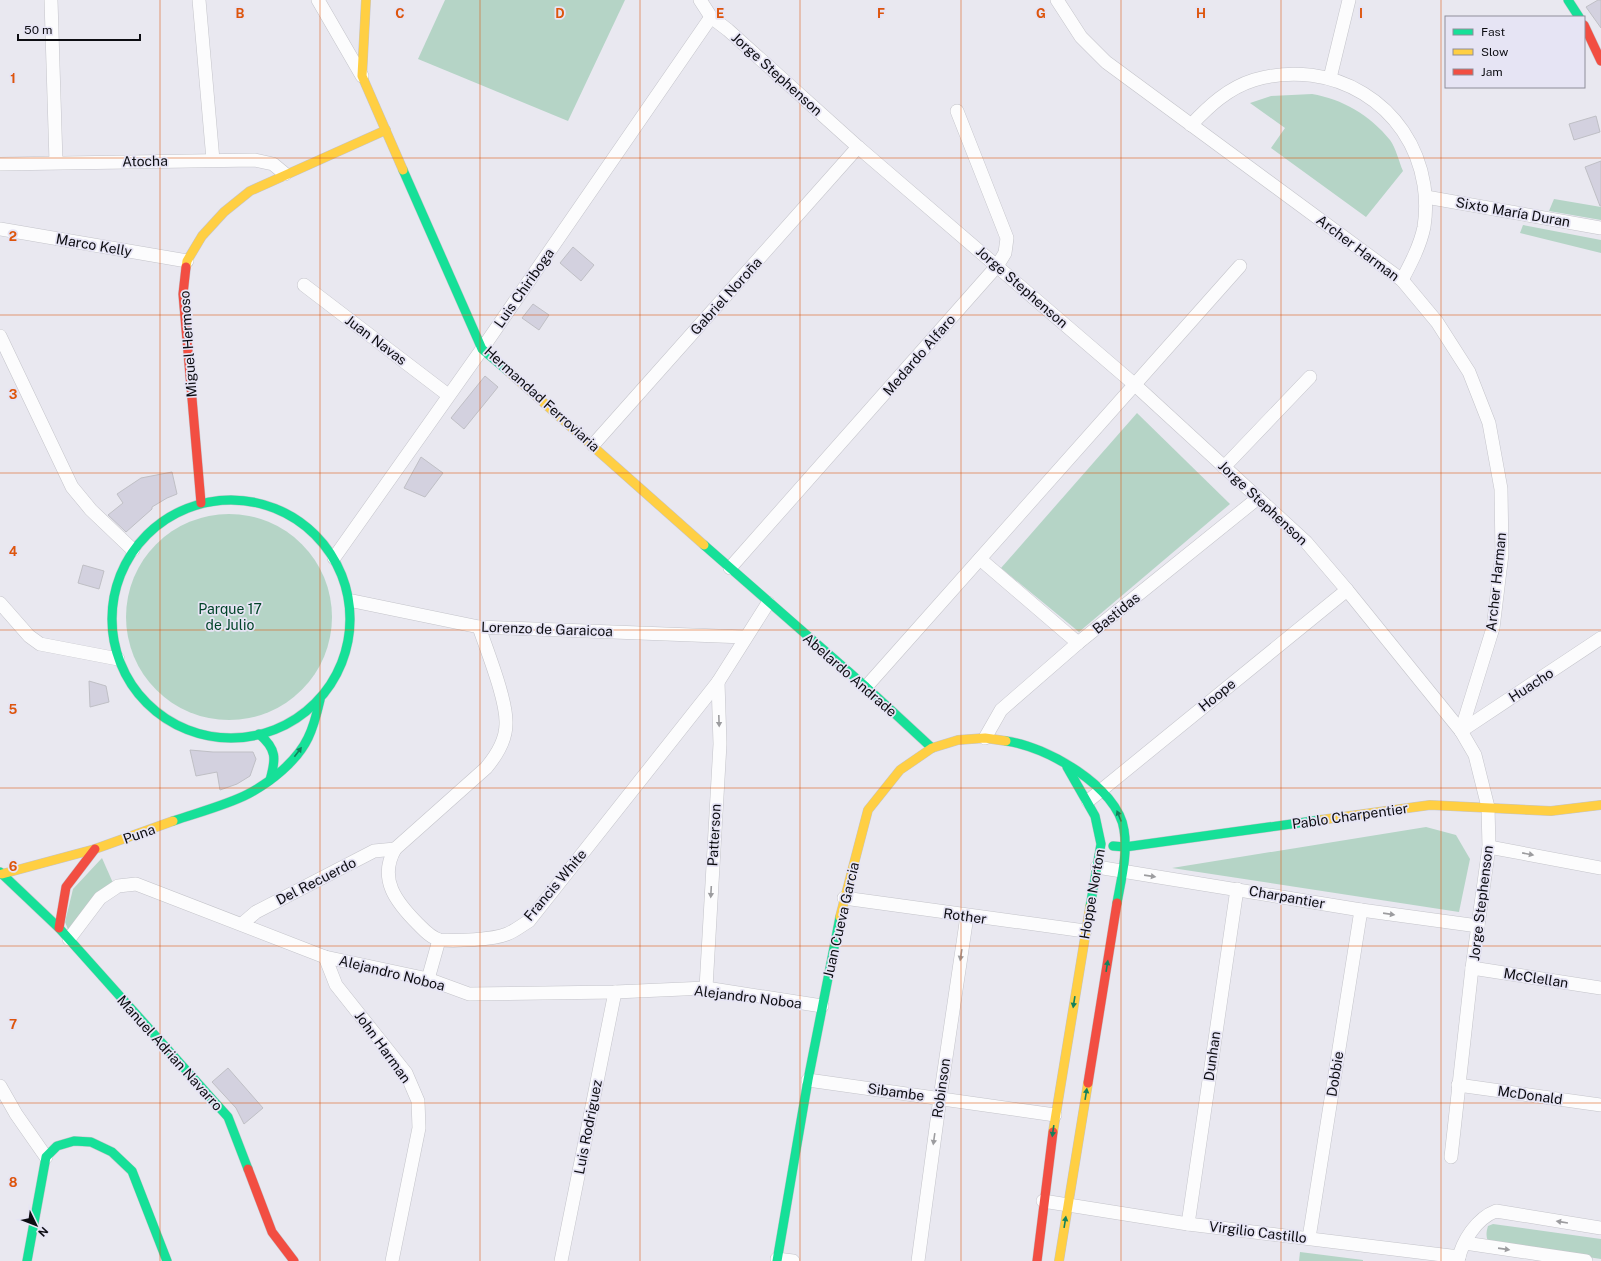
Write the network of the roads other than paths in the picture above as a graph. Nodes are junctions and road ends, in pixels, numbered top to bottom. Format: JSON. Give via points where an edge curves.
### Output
{"nodes":[{"id":1,"x":51,"y":0,"type":"edge"},
{"id":2,"x":199,"y":0,"type":"edge"},
{"id":3,"x":318,"y":0,"type":"edge"},
{"id":4,"x":366,"y":0,"type":"edge"},
{"id":5,"x":700,"y":0,"type":"edge"},
{"id":6,"x":1057,"y":0,"type":"edge"},
{"id":7,"x":1349,"y":0,"type":"edge"},
{"id":8,"x":1568,"y":0,"type":"edge"},
{"id":9,"x":1578,"y":16,"type":"edge"},
{"id":10,"x":711,"y":17,"type":"junction"},
{"id":11,"x":1585,"y":27,"type":"edge"},
{"id":12,"x":1601,"y":61,"type":"edge"},
{"id":13,"x":362,"y":76,"type":"junction"},
{"id":14,"x":1330,"y":78,"type":"junction"},
{"id":15,"x":957,"y":111,"type":"dead end"},
{"id":16,"x":1191,"y":125,"type":"junction"},
{"id":17,"x":386,"y":130,"type":"junction"},
{"id":18,"x":858,"y":147,"type":"junction"},
{"id":19,"x":213,"y":160,"type":"junction"},
{"id":20,"x":56,"y":162,"type":"junction"},
{"id":21,"x":0,"y":164,"type":"edge"},
{"id":22,"x":285,"y":174,"type":"junction"},
{"id":23,"x":1426,"y":197,"type":"junction"},
{"id":24,"x":1601,"y":228,"type":"edge"},
{"id":25,"x":0,"y":229,"type":"edge"},
{"id":26,"x":187,"y":261,"type":"junction"},
{"id":27,"x":998,"y":266,"type":"junction"},
{"id":28,"x":1240,"y":266,"type":"dead end"},
{"id":29,"x":1402,"y":280,"type":"junction"},
{"id":30,"x":304,"y":285,"type":"dead end"},
{"id":31,"x":0,"y":336,"type":"edge"},
{"id":32,"x":482,"y":349,"type":"junction"},
{"id":33,"x":1310,"y":377,"type":"dead end"},
{"id":34,"x":1134,"y":384,"type":"junction"},
{"id":35,"x":448,"y":395,"type":"junction"},
{"id":36,"x":594,"y":445,"type":"junction"},
{"id":37,"x":1224,"y":467,"type":"junction"},
{"id":38,"x":1258,"y":498,"type":"junction"},
{"id":39,"x":201,"y":504,"type":"junction"},
{"id":40,"x":133,"y":550,"type":"junction"},
{"id":41,"x":334,"y":558,"type":"junction"},
{"id":42,"x":980,"y":560,"type":"junction"},
{"id":43,"x":730,"y":568,"type":"junction"},
{"id":44,"x":1347,"y":590,"type":"junction"},
{"id":45,"x":353,"y":601,"type":"junction"},
{"id":46,"x":768,"y":603,"type":"junction"},
{"id":47,"x":0,"y":604,"type":"edge"},
{"id":48,"x":479,"y":627,"type":"junction"},
{"id":49,"x":745,"y":637,"type":"junction"},
{"id":50,"x":1601,"y":638,"type":"edge"},
{"id":51,"x":1078,"y":643,"type":"junction"},
{"id":52,"x":118,"y":659,"type":"junction"},
{"id":53,"x":718,"y":682,"type":"junction"},
{"id":54,"x":866,"y":687,"type":"junction"},
{"id":55,"x":320,"y":700,"type":"junction"},
{"id":56,"x":1461,"y":731,"type":"junction"},
{"id":57,"x":259,"y":734,"type":"junction"},
{"id":58,"x":985,"y":738,"type":"junction"},
{"id":59,"x":932,"y":748,"type":"junction"},
{"id":60,"x":1068,"y":768,"type":"junction"},
{"id":61,"x":270,"y":780,"type":"junction"},
{"id":62,"x":1102,"y":789,"type":"junction"},
{"id":63,"x":1088,"y":801,"type":"junction"},
{"id":64,"x":1601,"y":805,"type":"edge"},
{"id":65,"x":1488,"y":806,"type":"junction"},
{"id":66,"x":1100,"y":844,"type":"junction"},
{"id":67,"x":1126,"y":847,"type":"junction"},
{"id":68,"x":1489,"y":847,"type":"junction"},
{"id":69,"x":95,"y":849,"type":"junction"},
{"id":70,"x":396,"y":849,"type":"junction"},
{"id":71,"x":1097,"y":867,"type":"junction"},
{"id":72,"x":1601,"y":868,"type":"edge"},
{"id":73,"x":1122,"y":872,"type":"junction"},
{"id":74,"x":1,"y":873,"type":"edge"},
{"id":75,"x":1237,"y":889,"type":"junction"},
{"id":76,"x":844,"y":898,"type":"junction"},
{"id":77,"x":1361,"y":910,"type":"junction"},
{"id":78,"x":967,"y":916,"type":"junction"},
{"id":79,"x":242,"y":924,"type":"junction"},
{"id":80,"x":1478,"y":926,"type":"junction"},
{"id":81,"x":59,"y":928,"type":"junction"},
{"id":82,"x":1085,"y":931,"type":"junction"},
{"id":83,"x":69,"y":939,"type":"junction"},
{"id":84,"x":439,"y":940,"type":"junction"},
{"id":85,"x":325,"y":957,"type":"junction"},
{"id":86,"x":1472,"y":968,"type":"junction"},
{"id":87,"x":428,"y":979,"type":"junction"},
{"id":88,"x":706,"y":988,"type":"junction"},
{"id":89,"x":1601,"y":988,"type":"edge"},
{"id":90,"x":615,"y":992,"type":"junction"},
{"id":91,"x":822,"y":1006,"type":"junction"},
{"id":92,"x":808,"y":1080,"type":"junction"},
{"id":93,"x":1458,"y":1085,"type":"junction"},
{"id":94,"x":0,"y":1086,"type":"edge"},
{"id":95,"x":940,"y":1098,"type":"junction"},
{"id":96,"x":1601,"y":1105,"type":"edge"},
{"id":97,"x":1055,"y":1115,"type":"junction"},
{"id":98,"x":46,"y":1157,"type":"junction"},
{"id":99,"x":1451,"y":1157,"type":"dead end"},
{"id":100,"x":1043,"y":1201,"type":"junction"},
{"id":101,"x":1068,"y":1205,"type":"junction"},
{"id":102,"x":1188,"y":1224,"type":"junction"},
{"id":103,"x":1601,"y":1228,"type":"edge"},
{"id":104,"x":1309,"y":1238,"type":"junction"},
{"id":105,"x":1465,"y":1243,"type":"junction"},
{"id":106,"x":1459,"y":1259,"type":"edge"},
{"id":107,"x":777,"y":1260,"type":"edge"},
{"id":108,"x":26,"y":1261,"type":"edge"},
{"id":109,"x":167,"y":1261,"type":"edge"},
{"id":110,"x":294,"y":1261,"type":"edge"},
{"id":111,"x":392,"y":1261,"type":"edge"},
{"id":112,"x":561,"y":1261,"type":"edge"},
{"id":113,"x":793,"y":1261,"type":"edge"},
{"id":114,"x":918,"y":1261,"type":"edge"},
{"id":115,"x":1037,"y":1261,"type":"edge"},
{"id":116,"x":1059,"y":1261,"type":"edge"},
{"id":117,"x":1586,"y":1261,"type":"edge"}],
"edges":[{"from":1,"to":20,"type":"street"},
{"from":2,"to":19,"type":"street"},
{"from":3,"to":13,"type":"street","name":"Hermandad Ferroviaria"},
{"from":4,"to":13,"type":"street","name":"Hermandad Ferroviaria"},
{"from":5,"to":10,"type":"street"},
{"from":6,"to":16,"type":"street","name":"Archer Harman","via":[[1081,37],[1106,62]]},
{"from":7,"to":14,"type":"street"},
{"from":8,"to":9,"type":"street"},
{"from":10,"to":18,"type":"street","name":"Jorge Stephenson"},
{"from":10,"to":32,"type":"street","name":"Luis Chiriboga"},
{"from":11,"to":12,"type":"street"},
{"from":13,"to":17,"type":"street","name":"Hermandad Ferroviaria"},
{"from":14,"to":16,"type":"street","via":[[1305,74],[1279,74],[1253,80],[1219,98]]},
{"from":14,"to":23,"type":"street","via":[[1355,88],[1372,99],[1397,122],[1412,145],[1422,170]]},
{"from":15,"to":27,"type":"street","name":"Medardo Alfaro","via":[[1007,238],[1006,253]]},
{"from":16,"to":29,"type":"street","name":"Archer Harman"},
{"from":17,"to":22,"type":"street","name":"Miguel Hermoso"},
{"from":17,"to":32,"type":"street","name":"Hermandad Ferroviaria"},
{"from":18,"to":27,"type":"street","name":"Jorge Stephenson"},
{"from":18,"to":36,"type":"street","name":"Gabriel Noroña"},
{"from":19,"to":20,"type":"street","name":"Atocha"},
{"from":19,"to":22,"type":"street","name":"Atocha","via":[[255,160],[273,164]]},
{"from":20,"to":21,"type":"street","name":"Atocha"},
{"from":22,"to":26,"type":"street","name":"Miguel Hermoso","via":[[250,191],[224,212],[202,236]]},
{"from":23,"to":24,"type":"street","name":"Sixto María Duran"},
{"from":23,"to":29,"type":"street","via":[[1424,226],[1416,254]]},
{"from":25,"to":26,"type":"street","name":"Marco Kelly"},
{"from":26,"to":39,"type":"street","name":"Miguel Hermoso","via":[[182,294]]},
{"from":27,"to":34,"type":"street","name":"Jorge Stephenson"},
{"from":27,"to":43,"type":"street","name":"Medardo Alfaro"},
{"from":28,"to":34,"type":"street"},
{"from":29,"to":56,"type":"street","name":"Archer Harman","via":[[1437,322],[1469,372],[1489,423],[1501,489],[1502,554],[1493,628]]},
{"from":30,"to":35,"type":"street","name":"Juan Navas"},
{"from":31,"to":40,"type":"street","via":[[72,487],[91,510]]},
{"from":32,"to":35,"type":"street","name":"Luis Chiriboga"},
{"from":32,"to":36,"type":"street","name":"Hermandad Ferroviaria"},
{"from":33,"to":37,"type":"street"},
{"from":34,"to":37,"type":"street","name":"Jorge Stephenson"},
{"from":34,"to":42,"type":"street"},
{"from":35,"to":41,"type":"street","name":"Luis Chiriboga"},
{"from":36,"to":43,"type":"street","name":"Hermandad Ferroviaria"},
{"from":37,"to":38,"type":"street","name":"Jorge Stephenson"},
{"from":38,"to":44,"type":"street","name":"Jorge Stephenson","via":[[1306,542]]},
{"from":38,"to":51,"type":"street","name":"Bastidas"},
{"from":39,"to":40,"type":"street","via":[[171,516]]},
{"from":39,"to":41,"type":"street","via":[[252,501],[300,521]]},
{"from":40,"to":52,"type":"street","via":[[114,592],[111,626]]},
{"from":41,"to":45,"type":"street"},
{"from":42,"to":51,"type":"street"},
{"from":42,"to":54,"type":"street"},
{"from":43,"to":46,"type":"street","name":"Hermandad Ferroviaria"},
{"from":44,"to":56,"type":"street","name":"Jorge Stephenson"},
{"from":44,"to":62,"type":"street","name":"Hoope"},
{"from":45,"to":48,"type":"street","name":"Lorenzo de Garaicoa"},
{"from":45,"to":55,"type":"street","via":[[346,652]]},
{"from":46,"to":49,"type":"street","name":"Francis White"},
{"from":46,"to":54,"type":"street","name":"Abelardo Andrade"},
{"from":47,"to":52,"type":"street","via":[[28,636],[40,644]]},
{"from":48,"to":49,"type":"street","name":"Lorenzo de Garaicoa"},
{"from":48,"to":70,"type":"street","via":[[504,707],[506,725],[502,741],[496,756],[486,768]]},
{"from":49,"to":53,"type":"street","name":"Francis White"},
{"from":50,"to":56,"type":"street","name":"Huacho"},
{"from":51,"to":58,"type":"street","name":"Bastidas","via":[[1001,710]]},
{"from":52,"to":57,"type":"street","via":[[135,692],[161,717],[194,733],[230,739]]},
{"from":53,"to":84,"type":"street","name":"Francis White","via":[[528,921],[507,934],[484,939]]},
{"from":53,"to":88,"type":"street","name":"Patterson","one_way":true,"via":[[720,744]]},
{"from":54,"to":59,"type":"street","name":"Abelardo Andrade"},
{"from":55,"to":57,"type":"street","via":[[296,719],[267,733]]},
{"from":61,"to":55,"type":"street","name":"Puna","one_way":true,"via":[[294,758],[308,738]]},
{"from":56,"to":65,"type":"street","name":"Jorge Stephenson","via":[[1475,755]]},
{"from":57,"to":61,"type":"street","via":[[269,742],[274,751],[275,761]]},
{"from":58,"to":59,"type":"street","name":"Juan Cueva Garcia","via":[[958,740]]},
{"from":58,"to":60,"type":"street","name":"Juan Cueva Garcia","via":[[1014,742],[1042,752]]},
{"from":59,"to":76,"type":"street","name":"Juan Cueva Garcia","via":[[900,770],[868,810]]},
{"from":60,"to":62,"type":"street","name":"Hoppe Norton","via":[[1088,777]]},
{"from":60,"to":63,"type":"street","name":"Hoppe Norton"},
{"from":61,"to":69,"type":"street","name":"Puna","via":[[248,794]]},
{"from":62,"to":63,"type":"street","name":"Hoope"},
{"from":67,"to":62,"type":"street","name":"Hoppe Norton","one_way":true,"via":[[1124,829],[1117,811]]},
{"from":63,"to":66,"type":"street","name":"Hoppe Norton","via":[[1095,816]]},
{"from":64,"to":65,"type":"street","name":"Pablo Charpentier","via":[[1551,811]]},
{"from":65,"to":67,"type":"street","name":"Pablo Charpentier","via":[[1430,805]]},
{"from":65,"to":68,"type":"street","name":"Jorge Stephenson"},
{"from":66,"to":67,"type":"street","name":"Pablo Charpentier"},
{"from":66,"to":71,"type":"street","name":"Hoppe Norton"},
{"from":67,"to":73,"type":"street","name":"Hoppe Norton"},
{"from":68,"to":72,"type":"street","one_way":true},
{"from":68,"to":80,"type":"street","name":"Jorge Stephenson"},
{"from":69,"to":74,"type":"street","name":"Puna"},
{"from":69,"to":81,"type":"street","via":[[66,887]]},
{"from":70,"to":79,"type":"street","name":"Del Recuerdo","via":[[374,851],[256,912]]},
{"from":70,"to":84,"type":"street","via":[[388,869],[390,886],[399,904],[429,934]]},
{"from":71,"to":73,"type":"street","name":"Charpantier"},
{"from":71,"to":82,"type":"street","name":"Hoppe Norton"},
{"from":73,"to":75,"type":"street","name":"Charpantier","one_way":true},
{"from":101,"to":73,"type":"street","name":"Hoppe Norton","one_way":true},
{"from":74,"to":81,"type":"street","name":"Manuel Adrian Navarro"},
{"from":75,"to":77,"type":"street","name":"Charpantier"},
{"from":75,"to":102,"type":"street","name":"Dunhan"},
{"from":76,"to":78,"type":"street","name":"Rother"},
{"from":76,"to":91,"type":"street","name":"Juan Cueva Garcia"},
{"from":77,"to":80,"type":"street","name":"Charpantier","one_way":true},
{"from":77,"to":104,"type":"street","name":"Dobbie"},
{"from":78,"to":82,"type":"street","name":"Rother"},
{"from":78,"to":95,"type":"street","name":"Robinson","one_way":true},
{"from":79,"to":83,"type":"street","name":"Alejandro Noboa","via":[[136,884],[118,886],[100,898]]},
{"from":79,"to":85,"type":"street","name":"Alejandro Noboa"},
{"from":80,"to":86,"type":"street","name":"Jorge Stephenson"},
{"from":81,"to":83,"type":"street","name":"Manuel Adrian Navarro"},
{"from":82,"to":97,"type":"street","name":"Hoppe Norton","one_way":true},
{"from":83,"to":110,"type":"street","name":"Manuel Adrian Navarro","via":[[228,1117],[272,1232]]},
{"from":84,"to":87,"type":"street"},
{"from":85,"to":87,"type":"street","name":"Alejandro Noboa"},
{"from":85,"to":111,"type":"street","name":"John Harman","via":[[336,985],[406,1074],[418,1101],[419,1128]]},
{"from":86,"to":89,"type":"street","name":"McClellan"},
{"from":86,"to":93,"type":"street","name":"Jorge Stephenson"},
{"from":87,"to":90,"type":"street","name":"Alejandro Noboa","via":[[469,994]]},
{"from":88,"to":90,"type":"street","name":"Alejandro Noboa"},
{"from":88,"to":91,"type":"street","name":"Alejandro Noboa"},
{"from":90,"to":112,"type":"street","name":"Luis Rodriguez"},
{"from":91,"to":92,"type":"street","name":"Juan Cueva Garcia"},
{"from":92,"to":95,"type":"street","name":"Sibambe"},
{"from":92,"to":107,"type":"street","name":"Juan Cueva Garcia"},
{"from":93,"to":96,"type":"street","name":"McDonald"},
{"from":93,"to":99,"type":"street","name":"Jorge Stephenson"},
{"from":94,"to":98,"type":"street"},
{"from":95,"to":97,"type":"street","name":"Sibambe"},
{"from":95,"to":114,"type":"street","name":"Robinson","one_way":true},
{"from":97,"to":100,"type":"street","name":"Hoppe Norton","one_way":true},
{"from":98,"to":108,"type":"street"},
{"from":98,"to":109,"type":"street","via":[[57,1146],[74,1141],[91,1142],[112,1152],[132,1171]]},
{"from":100,"to":101,"type":"street","name":"Virgilio Castillo"},
{"from":100,"to":115,"type":"street","name":"Hoppe Norton"},
{"from":101,"to":102,"type":"street","name":"Virgilio Castillo"},
{"from":116,"to":101,"type":"street","name":"Hoppe Norton","one_way":true},
{"from":102,"to":104,"type":"street","name":"Virgilio Castillo"},
{"from":103,"to":105,"type":"street","name":"Virgilio Castillo","one_way":true,"via":[[1496,1211],[1478,1222]]},
{"from":104,"to":106,"type":"street","name":"Virgilio Castillo"},
{"from":105,"to":106,"type":"street","name":"Virgilio Castillo"},
{"from":105,"to":117,"type":"street","one_way":true},
{"from":107,"to":113,"type":"street"}]}
